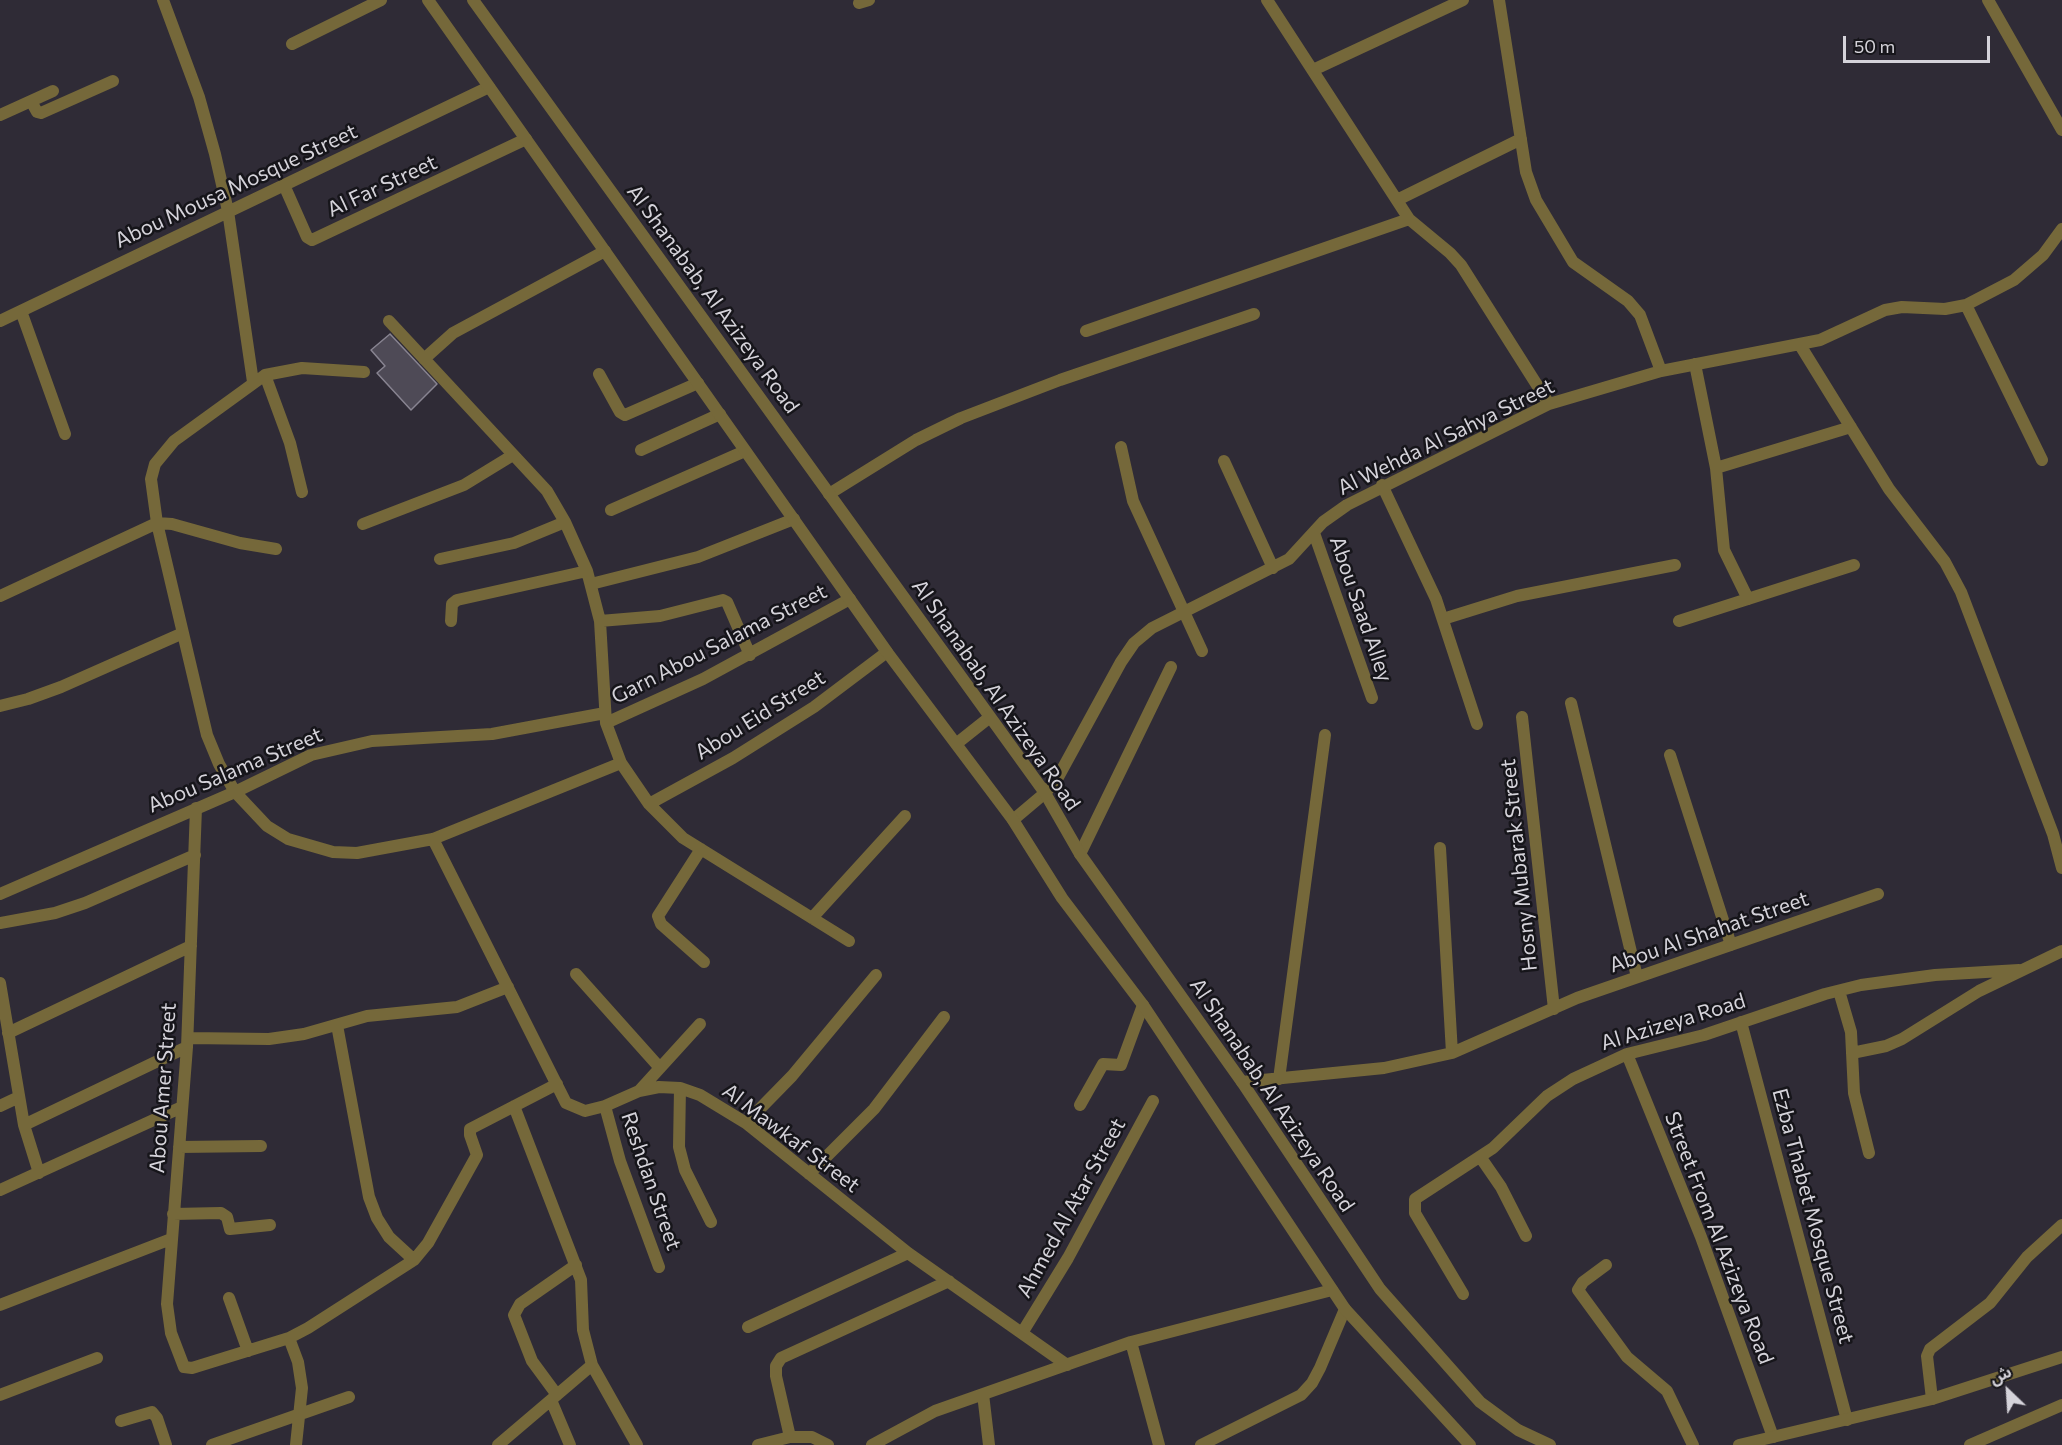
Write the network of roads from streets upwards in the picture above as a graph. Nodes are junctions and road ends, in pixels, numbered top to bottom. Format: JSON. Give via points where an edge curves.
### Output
{"nodes":[{"id":1,"x":163,"y":0,"type":"edge"},
{"id":2,"x":381,"y":0,"type":"edge"},
{"id":3,"x":428,"y":0,"type":"edge"},
{"id":4,"x":473,"y":0,"type":"edge"},
{"id":5,"x":1267,"y":0,"type":"edge"},
{"id":6,"x":1462,"y":0,"type":"edge"},
{"id":7,"x":1500,"y":0,"type":"edge"},
{"id":8,"x":1988,"y":0,"type":"edge"},
{"id":9,"x":292,"y":44,"type":"dead end"},
{"id":10,"x":1313,"y":70,"type":"junction"},
{"id":11,"x":113,"y":81,"type":"dead end"},
{"id":12,"x":489,"y":87,"type":"junction"},
{"id":13,"x":53,"y":91,"type":"dead end"},
{"id":14,"x":31,"y":101,"type":"junction"},
{"id":15,"x":0,"y":115,"type":"edge"},
{"id":16,"x":2062,"y":130,"type":"edge"},
{"id":17,"x":526,"y":139,"type":"junction"},
{"id":18,"x":1521,"y":139,"type":"junction"},
{"id":19,"x":284,"y":185,"type":"junction"},
{"id":20,"x":1397,"y":200,"type":"junction"},
{"id":21,"x":228,"y":212,"type":"junction"},
{"id":22,"x":1409,"y":219,"type":"junction"},
{"id":23,"x":2062,"y":229,"type":"edge"},
{"id":24,"x":605,"y":251,"type":"junction"},
{"id":25,"x":1966,"y":305,"type":"junction"},
{"id":26,"x":21,"y":311,"type":"junction"},
{"id":27,"x":1254,"y":314,"type":"dead end"},
{"id":28,"x":0,"y":321,"type":"edge"},
{"id":29,"x":389,"y":321,"type":"dead end"},
{"id":30,"x":1086,"y":331,"type":"dead end"},
{"id":31,"x":1800,"y":345,"type":"junction"},
{"id":32,"x":424,"y":359,"type":"junction"},
{"id":33,"x":1695,"y":364,"type":"junction"},
{"id":34,"x":1661,"y":371,"type":"junction"},
{"id":35,"x":364,"y":372,"type":"dead end"},
{"id":36,"x":598,"y":374,"type":"dead end"},
{"id":37,"x":265,"y":375,"type":"junction"},
{"id":38,"x":254,"y":382,"type":"junction"},
{"id":39,"x":698,"y":383,"type":"junction"},
{"id":40,"x":1549,"y":404,"type":"junction"},
{"id":41,"x":720,"y":414,"type":"junction"},
{"id":42,"x":1851,"y":427,"type":"junction"},
{"id":43,"x":65,"y":434,"type":"dead end"},
{"id":44,"x":1120,"y":447,"type":"dead end"},
{"id":45,"x":641,"y":450,"type":"dead end"},
{"id":46,"x":745,"y":451,"type":"junction"},
{"id":47,"x":513,"y":455,"type":"junction"},
{"id":48,"x":2042,"y":460,"type":"dead end"},
{"id":49,"x":1224,"y":461,"type":"dead end"},
{"id":50,"x":1716,"y":468,"type":"junction"},
{"id":51,"x":1382,"y":485,"type":"junction"},
{"id":52,"x":302,"y":492,"type":"dead end"},
{"id":53,"x":829,"y":494,"type":"junction"},
{"id":54,"x":611,"y":510,"type":"dead end"},
{"id":55,"x":794,"y":519,"type":"junction"},
{"id":56,"x":565,"y":522,"type":"junction"},
{"id":57,"x":157,"y":523,"type":"junction"},
{"id":58,"x":363,"y":524,"type":"dead end"},
{"id":59,"x":1314,"y":533,"type":"junction"},
{"id":60,"x":276,"y":549,"type":"dead end"},
{"id":61,"x":440,"y":559,"type":"dead end"},
{"id":62,"x":1676,"y":565,"type":"dead end"},
{"id":63,"x":1854,"y":565,"type":"dead end"},
{"id":64,"x":1273,"y":568,"type":"junction"},
{"id":65,"x":587,"y":572,"type":"junction"},
{"id":66,"x":591,"y":584,"type":"junction"},
{"id":67,"x":0,"y":596,"type":"edge"},
{"id":68,"x":850,"y":599,"type":"junction"},
{"id":69,"x":1748,"y":599,"type":"junction"},
{"id":70,"x":1184,"y":612,"type":"junction"},
{"id":71,"x":1443,"y":619,"type":"junction"},
{"id":72,"x":451,"y":621,"type":"dead end"},
{"id":73,"x":600,"y":621,"type":"junction"},
{"id":74,"x":1679,"y":621,"type":"dead end"},
{"id":75,"x":183,"y":633,"type":"junction"},
{"id":76,"x":1202,"y":651,"type":"dead end"},
{"id":77,"x":887,"y":652,"type":"junction"},
{"id":78,"x":750,"y":656,"type":"junction"},
{"id":79,"x":1171,"y":667,"type":"dead end"},
{"id":80,"x":1372,"y":698,"type":"dead end"},
{"id":81,"x":1571,"y":703,"type":"dead end"},
{"id":82,"x":0,"y":706,"type":"edge"},
{"id":83,"x":990,"y":717,"type":"junction"},
{"id":84,"x":1522,"y":717,"type":"dead end"},
{"id":85,"x":605,"y":718,"type":"junction"},
{"id":86,"x":1477,"y":724,"type":"dead end"},
{"id":87,"x":1325,"y":735,"type":"dead end"},
{"id":88,"x":956,"y":744,"type":"junction"},
{"id":89,"x":1670,"y":755,"type":"dead end"},
{"id":90,"x":621,"y":763,"type":"junction"},
{"id":91,"x":235,"y":792,"type":"junction"},
{"id":92,"x":1045,"y":794,"type":"junction"},
{"id":93,"x":649,"y":804,"type":"junction"},
{"id":94,"x":196,"y":808,"type":"junction"},
{"id":95,"x":904,"y":816,"type":"dead end"},
{"id":96,"x":1013,"y":820,"type":"junction"},
{"id":97,"x":433,"y":839,"type":"junction"},
{"id":98,"x":1440,"y":848,"type":"dead end"},
{"id":99,"x":701,"y":849,"type":"junction"},
{"id":100,"x":1080,"y":854,"type":"junction"},
{"id":101,"x":195,"y":855,"type":"junction"},
{"id":102,"x":2062,"y":868,"type":"edge"},
{"id":103,"x":0,"y":894,"type":"edge"},
{"id":104,"x":1878,"y":894,"type":"dead end"},
{"id":105,"x":812,"y":918,"type":"junction"},
{"id":106,"x":0,"y":923,"type":"edge"},
{"id":107,"x":849,"y":941,"type":"dead end"},
{"id":108,"x":1731,"y":945,"type":"junction"},
{"id":109,"x":191,"y":946,"type":"junction"},
{"id":110,"x":2062,"y":951,"type":"edge"},
{"id":111,"x":704,"y":962,"type":"dead end"},
{"id":112,"x":2019,"y":970,"type":"junction"},
{"id":113,"x":576,"y":974,"type":"dead end"},
{"id":114,"x":876,"y":975,"type":"dead end"},
{"id":115,"x":1637,"y":977,"type":"junction"},
{"id":116,"x":0,"y":983,"type":"edge"},
{"id":117,"x":508,"y":987,"type":"junction"},
{"id":118,"x":1839,"y":991,"type":"junction"},
{"id":119,"x":1143,"y":1005,"type":"junction"},
{"id":120,"x":1554,"y":1009,"type":"junction"},
{"id":121,"x":944,"y":1017,"type":"dead end"},
{"id":122,"x":1741,"y":1022,"type":"junction"},
{"id":123,"x":700,"y":1024,"type":"dead end"},
{"id":124,"x":337,"y":1025,"type":"junction"},
{"id":125,"x":8,"y":1033,"type":"junction"},
{"id":126,"x":188,"y":1043,"type":"junction"},
{"id":127,"x":1452,"y":1053,"type":"junction"},
{"id":128,"x":1852,"y":1053,"type":"junction"},
{"id":129,"x":1627,"y":1054,"type":"junction"},
{"id":130,"x":660,"y":1068,"type":"junction"},
{"id":131,"x":1279,"y":1079,"type":"junction"},
{"id":132,"x":1242,"y":1082,"type":"junction"},
{"id":133,"x":557,"y":1084,"type":"junction"},
{"id":134,"x":680,"y":1088,"type":"junction"},
{"id":135,"x":639,"y":1090,"type":"junction"},
{"id":136,"x":20,"y":1097,"type":"junction"},
{"id":137,"x":1153,"y":1101,"type":"dead end"},
{"id":138,"x":1080,"y":1105,"type":"dead end"},
{"id":139,"x":0,"y":1106,"type":"edge"},
{"id":140,"x":514,"y":1106,"type":"junction"},
{"id":141,"x":605,"y":1106,"type":"junction"},
{"id":142,"x":182,"y":1107,"type":"junction"},
{"id":143,"x":746,"y":1123,"type":"junction"},
{"id":144,"x":24,"y":1125,"type":"junction"},
{"id":145,"x":261,"y":1146,"type":"dead end"},
{"id":146,"x":179,"y":1147,"type":"junction"},
{"id":147,"x":1869,"y":1153,"type":"dead end"},
{"id":148,"x":1480,"y":1158,"type":"junction"},
{"id":149,"x":39,"y":1173,"type":"junction"},
{"id":150,"x":809,"y":1174,"type":"junction"},
{"id":151,"x":0,"y":1190,"type":"edge"},
{"id":152,"x":173,"y":1214,"type":"junction"},
{"id":153,"x":711,"y":1222,"type":"dead end"},
{"id":154,"x":270,"y":1225,"type":"dead end"},
{"id":155,"x":2062,"y":1225,"type":"edge"},
{"id":156,"x":1526,"y":1236,"type":"dead end"},
{"id":157,"x":171,"y":1239,"type":"junction"},
{"id":158,"x":908,"y":1253,"type":"junction"},
{"id":159,"x":414,"y":1260,"type":"junction"},
{"id":160,"x":576,"y":1265,"type":"junction"},
{"id":161,"x":1606,"y":1265,"type":"dead end"},
{"id":162,"x":659,"y":1267,"type":"dead end"},
{"id":163,"x":949,"y":1281,"type":"junction"},
{"id":164,"x":1332,"y":1290,"type":"junction"},
{"id":165,"x":1463,"y":1294,"type":"dead end"},
{"id":166,"x":229,"y":1298,"type":"dead end"},
{"id":167,"x":0,"y":1305,"type":"edge"},
{"id":168,"x":1345,"y":1309,"type":"junction"},
{"id":169,"x":748,"y":1327,"type":"dead end"},
{"id":170,"x":1022,"y":1333,"type":"junction"},
{"id":171,"x":289,"y":1338,"type":"junction"},
{"id":172,"x":1131,"y":1342,"type":"junction"},
{"id":173,"x":248,"y":1351,"type":"junction"},
{"id":174,"x":2062,"y":1357,"type":"edge"},
{"id":175,"x":97,"y":1358,"type":"dead end"},
{"id":176,"x":592,"y":1365,"type":"junction"},
{"id":177,"x":1067,"y":1365,"type":"junction"},
{"id":178,"x":983,"y":1394,"type":"junction"},
{"id":179,"x":0,"y":1395,"type":"edge"},
{"id":180,"x":349,"y":1397,"type":"dead end"},
{"id":181,"x":554,"y":1398,"type":"junction"},
{"id":182,"x":1932,"y":1399,"type":"junction"},
{"id":183,"x":2062,"y":1405,"type":"edge"},
{"id":184,"x":301,"y":1414,"type":"junction"},
{"id":185,"x":1847,"y":1420,"type":"junction"},
{"id":186,"x":121,"y":1421,"type":"dead end"},
{"id":187,"x":790,"y":1437,"type":"junction"},
{"id":188,"x":1773,"y":1437,"type":"junction"},
{"id":189,"x":166,"y":1445,"type":"edge"},
{"id":190,"x":212,"y":1445,"type":"edge"},
{"id":191,"x":296,"y":1445,"type":"edge"},
{"id":192,"x":498,"y":1445,"type":"edge"},
{"id":193,"x":570,"y":1445,"type":"edge"},
{"id":194,"x":637,"y":1445,"type":"edge"},
{"id":195,"x":758,"y":1445,"type":"edge"},
{"id":196,"x":828,"y":1445,"type":"edge"},
{"id":197,"x":872,"y":1445,"type":"edge"},
{"id":198,"x":989,"y":1445,"type":"edge"},
{"id":199,"x":1159,"y":1445,"type":"edge"},
{"id":200,"x":1201,"y":1445,"type":"edge"},
{"id":201,"x":1470,"y":1445,"type":"edge"},
{"id":202,"x":1550,"y":1445,"type":"edge"},
{"id":203,"x":1693,"y":1445,"type":"edge"},
{"id":204,"x":1739,"y":1445,"type":"edge"},
{"id":205,"x":1970,"y":1445,"type":"edge"}],
"edges":[{"from":1,"to":21,"type":"street","via":[[199,97]]},
{"from":2,"to":9,"type":"street"},
{"from":3,"to":12,"type":"street"},
{"from":4,"to":53,"type":"street","name":"Al Shanabab, Al Azizeya Road"},
{"from":5,"to":10,"type":"street"},
{"from":6,"to":10,"type":"street"},
{"from":7,"to":18,"type":"street"},
{"from":8,"to":16,"type":"street"},
{"from":10,"to":20,"type":"street"},
{"from":11,"to":14,"type":"street","via":[[40,113]]},
{"from":12,"to":17,"type":"street"},
{"from":12,"to":19,"type":"street","name":"Abou Mousa Mosque Street"},
{"from":13,"to":14,"type":"street"},
{"from":14,"to":15,"type":"street"},
{"from":17,"to":19,"type":"street","name":"Al Far Street","via":[[312,240],[307,237]]},
{"from":17,"to":24,"type":"street"},
{"from":18,"to":20,"type":"street"},
{"from":18,"to":34,"type":"street","via":[[1526,172],[1536,200],[1563,249],[1572,262],[1628,301],[1640,315]]},
{"from":19,"to":21,"type":"street","name":"Abou Mousa Mosque Street"},
{"from":20,"to":22,"type":"street"},
{"from":21,"to":26,"type":"street","name":"Abou Mousa Mosque Street"},
{"from":21,"to":38,"type":"street"},
{"from":22,"to":30,"type":"street"},
{"from":22,"to":40,"type":"street","via":[[1461,265]]},
{"from":23,"to":25,"type":"street","name":"Al Wehda Al Sahya Street","via":[[2043,255],[2014,280]]},
{"from":24,"to":32,"type":"street","via":[[453,333]]},
{"from":24,"to":39,"type":"street"},
{"from":25,"to":31,"type":"street","name":"Al Wehda Al Sahya Street","via":[[1885,310],[1838,333]]},
{"from":25,"to":48,"type":"street"},
{"from":26,"to":28,"type":"street","name":"Abou Mousa Mosque Street"},
{"from":26,"to":43,"type":"street"},
{"from":27,"to":53,"type":"street","via":[[961,418],[916,440]]},
{"from":29,"to":32,"type":"street"},
{"from":31,"to":33,"type":"street","name":"Al Wehda Al Sahya Street"},
{"from":31,"to":42,"type":"street"},
{"from":32,"to":47,"type":"street"},
{"from":33,"to":34,"type":"street","name":"Al Wehda Al Sahya Street"},
{"from":33,"to":50,"type":"street"},
{"from":34,"to":40,"type":"street","name":"Al Wehda Al Sahya Street"},
{"from":35,"to":37,"type":"street","via":[[303,368]]},
{"from":36,"to":39,"type":"street","via":[[625,415]]},
{"from":37,"to":38,"type":"street"},
{"from":37,"to":52,"type":"street","via":[[290,443]]},
{"from":38,"to":57,"type":"street","via":[[163,451],[151,479]]},
{"from":39,"to":41,"type":"street"},
{"from":40,"to":51,"type":"street","name":"Al Wehda Al Sahya Street"},
{"from":41,"to":45,"type":"street"},
{"from":41,"to":46,"type":"street"},
{"from":42,"to":50,"type":"street"},
{"from":42,"to":102,"type":"street","via":[[1889,489],[1945,562],[1961,592],[2049,823]]},
{"from":44,"to":70,"type":"street","via":[[1133,501]]},
{"from":46,"to":54,"type":"street"},
{"from":46,"to":55,"type":"street"},
{"from":47,"to":56,"type":"street","via":[[547,491]]},
{"from":47,"to":58,"type":"street","via":[[464,484]]},
{"from":49,"to":64,"type":"street"},
{"from":50,"to":69,"type":"street","via":[[1724,550]]},
{"from":51,"to":59,"type":"street","name":"Al Wehda Al Sahya Street","via":[[1334,513]]},
{"from":51,"to":71,"type":"street"},
{"from":53,"to":83,"type":"street","name":"Al Shanabab, Al Azizeya Road"},
{"from":55,"to":66,"type":"street","via":[[698,557]]},
{"from":55,"to":68,"type":"street"},
{"from":56,"to":61,"type":"street","via":[[514,543]]},
{"from":56,"to":65,"type":"street"},
{"from":57,"to":60,"type":"street"},
{"from":57,"to":67,"type":"street"},
{"from":57,"to":75,"type":"street"},
{"from":59,"to":64,"type":"street","name":"Al Wehda Al Sahya Street"},
{"from":59,"to":80,"type":"street","name":"Abou Saad Alley"},
{"from":62,"to":71,"type":"street","via":[[1518,596]]},
{"from":63,"to":69,"type":"street"},
{"from":64,"to":70,"type":"street","name":"Al Wehda Al Sahya Street"},
{"from":65,"to":66,"type":"street"},
{"from":65,"to":72,"type":"street","via":[[457,600],[452,604]]},
{"from":66,"to":73,"type":"street"},
{"from":68,"to":77,"type":"street"},
{"from":68,"to":78,"type":"street","name":"Garn Abou Salama Street"},
{"from":69,"to":74,"type":"street"},
{"from":70,"to":76,"type":"street"},
{"from":70,"to":92,"type":"street","name":"Al Wehda Al Sahya Street","via":[[1152,628],[1134,643]]},
{"from":71,"to":86,"type":"street"},
{"from":73,"to":78,"type":"street","via":[[660,616],[723,600]]},
{"from":73,"to":85,"type":"street"},
{"from":75,"to":82,"type":"street","via":[[61,687]]},
{"from":75,"to":91,"type":"street","via":[[207,735]]},
{"from":77,"to":88,"type":"street"},
{"from":77,"to":93,"type":"street","name":"Abou Eid Street","via":[[814,706],[733,758]]},
{"from":78,"to":85,"type":"street","name":"Garn Abou Salama Street"},
{"from":79,"to":100,"type":"street"},
{"from":81,"to":115,"type":"street"},
{"from":83,"to":88,"type":"street"},
{"from":83,"to":92,"type":"street","name":"Al Shanabab, Al Azizeya Road"},
{"from":84,"to":120,"type":"street","name":"Hosny Mubarak Street"},
{"from":85,"to":90,"type":"street"},
{"from":85,"to":91,"type":"street","name":"Abou Salama Street","via":[[492,734],[341,746],[311,755]]},
{"from":87,"to":131,"type":"street"},
{"from":88,"to":96,"type":"street"},
{"from":89,"to":108,"type":"street"},
{"from":90,"to":93,"type":"street"},
{"from":90,"to":97,"type":"street"},
{"from":91,"to":94,"type":"street","name":"Abou Salama Street"},
{"from":91,"to":97,"type":"street","via":[[267,826],[309,847],[357,853]]},
{"from":92,"to":96,"type":"street","name":"Al Wehda Al Sahya Street"},
{"from":92,"to":100,"type":"street","name":"Al Shanabab, Al Azizeya Road"},
{"from":93,"to":99,"type":"street","via":[[683,838]]},
{"from":94,"to":101,"type":"street","name":"Abou Amer Street"},
{"from":94,"to":103,"type":"street","name":"Abou Salama Street"},
{"from":95,"to":105,"type":"street"},
{"from":96,"to":119,"type":"street","via":[[1062,898]]},
{"from":97,"to":117,"type":"street","name":"Al Mawkaf Street"},
{"from":98,"to":127,"type":"street"},
{"from":99,"to":105,"type":"street"},
{"from":99,"to":111,"type":"street","via":[[658,916],[661,924]]},
{"from":100,"to":132,"type":"street","name":"Al Shanabab, Al Azizeya Road"},
{"from":101,"to":106,"type":"street","via":[[86,903]]},
{"from":101,"to":109,"type":"street","name":"Abou Amer Street"},
{"from":104,"to":108,"type":"street","name":"Abou Al Shahat Street"},
{"from":105,"to":107,"type":"street"},
{"from":108,"to":115,"type":"street","name":"Abou Al Shahat Street"},
{"from":109,"to":125,"type":"street"},
{"from":109,"to":126,"type":"street","name":"Abou Amer Street"},
{"from":110,"to":112,"type":"street"},
{"from":112,"to":118,"type":"street","name":"Al Azizeya Road","via":[[1897,979]]},
{"from":112,"to":128,"type":"street","via":[[1902,1039]]},
{"from":113,"to":130,"type":"street"},
{"from":114,"to":143,"type":"street","via":[[792,1076]]},
{"from":115,"to":120,"type":"street","name":"Abou Al Shahat Street"},
{"from":116,"to":125,"type":"street"},
{"from":117,"to":124,"type":"street","via":[[457,1007],[398,1011]]},
{"from":117,"to":133,"type":"street","name":"Al Mawkaf Street"},
{"from":118,"to":122,"type":"street","name":"Al Azizeya Road"},
{"from":118,"to":128,"type":"street","via":[[1849,1021]]},
{"from":119,"to":138,"type":"street","via":[[1121,1065],[1103,1064]]},
{"from":119,"to":164,"type":"street"},
{"from":120,"to":127,"type":"street","name":"Abou Al Shahat Street"},
{"from":121,"to":150,"type":"street","via":[[874,1109]]},
{"from":122,"to":129,"type":"street","name":"Al Azizeya Road"},
{"from":122,"to":185,"type":"street","name":"Ezba Thabet Mosque Street"},
{"from":123,"to":130,"type":"street"},
{"from":124,"to":126,"type":"street","via":[[269,1039]]},
{"from":124,"to":159,"type":"street","via":[[369,1197],[389,1238]]},
{"from":125,"to":136,"type":"street"},
{"from":126,"to":142,"type":"street","name":"Abou Amer Street"},
{"from":126,"to":144,"type":"street"},
{"from":127,"to":131,"type":"street","name":"Abou Al Shahat Street","via":[[1384,1068]]},
{"from":128,"to":147,"type":"street","via":[[1854,1094]]},
{"from":129,"to":148,"type":"street","name":"Al Azizeya Road","via":[[1573,1078],[1547,1096]]},
{"from":129,"to":188,"type":"street","name":"Street From Al Azizeya Road","via":[[1701,1237]]},
{"from":130,"to":135,"type":"street"},
{"from":131,"to":132,"type":"street","name":"Abou Al Shahat Street"},
{"from":132,"to":202,"type":"street","name":"Al Shanabab, Al Azizeya Road","via":[[1380,1289],[1480,1402],[1518,1430]]},
{"from":133,"to":140,"type":"street"},
{"from":133,"to":141,"type":"street","name":"Al Mawkaf Street","via":[[566,1103],[585,1111]]},
{"from":134,"to":135,"type":"street","name":"Al Mawkaf Street"},
{"from":134,"to":143,"type":"street","name":"Al Mawkaf Street"},
{"from":134,"to":153,"type":"street","via":[[679,1147],[685,1170]]},
{"from":135,"to":141,"type":"street","name":"Al Mawkaf Street"},
{"from":136,"to":139,"type":"street"},
{"from":136,"to":144,"type":"street"},
{"from":137,"to":170,"type":"street","name":"Ahmed Al Atar Street","via":[[1068,1258]]},
{"from":140,"to":159,"type":"street","via":[[470,1129],[476,1158],[428,1243]]},
{"from":140,"to":160,"type":"street"},
{"from":141,"to":162,"type":"street","name":"Reshdan Street","via":[[620,1161]]},
{"from":142,"to":146,"type":"street","name":"Abou Amer Street"},
{"from":142,"to":149,"type":"street"},
{"from":143,"to":150,"type":"street","name":"Al Mawkaf Street"},
{"from":144,"to":149,"type":"street"},
{"from":145,"to":146,"type":"street"},
{"from":146,"to":152,"type":"street","name":"Abou Amer Street"},
{"from":148,"to":156,"type":"street"},
{"from":148,"to":165,"type":"street","name":"Al Azizeya Road","via":[[1420,1193],[1413,1206]]},
{"from":149,"to":151,"type":"street"},
{"from":150,"to":158,"type":"street","name":"Al Mawkaf Street"},
{"from":152,"to":154,"type":"street","via":[[221,1213],[227,1217],[230,1229]]},
{"from":152,"to":157,"type":"street","name":"Abou Amer Street"},
{"from":155,"to":182,"type":"street","via":[[2027,1257],[1990,1303],[1929,1349]]},
{"from":157,"to":167,"type":"street"},
{"from":157,"to":173,"type":"street","name":"Abou Amer Street","via":[[167,1304],[171,1332],[184,1367]]},
{"from":158,"to":163,"type":"street","name":"Al Mawkaf Street"},
{"from":158,"to":169,"type":"street"},
{"from":159,"to":171,"type":"street"},
{"from":160,"to":176,"type":"street","via":[[583,1296],[584,1339]]},
{"from":160,"to":181,"type":"street","via":[[520,1304],[514,1315],[532,1361]]},
{"from":161,"to":203,"type":"street","via":[[1578,1290],[1627,1357],[1667,1391]]},
{"from":163,"to":170,"type":"street","name":"Al Mawkaf Street"},
{"from":163,"to":187,"type":"street","via":[[780,1358],[776,1376]]},
{"from":164,"to":168,"type":"street"},
{"from":164,"to":172,"type":"street"},
{"from":166,"to":173,"type":"street"},
{"from":168,"to":200,"type":"street","via":[[1320,1368],[1301,1395]]},
{"from":168,"to":201,"type":"street"},
{"from":170,"to":177,"type":"street","name":"Al Mawkaf Street"},
{"from":171,"to":173,"type":"street"},
{"from":171,"to":184,"type":"street","via":[[301,1379]]},
{"from":172,"to":177,"type":"street"},
{"from":172,"to":199,"type":"street"},
{"from":174,"to":182,"type":"street"},
{"from":175,"to":179,"type":"street"},
{"from":176,"to":181,"type":"street"},
{"from":176,"to":194,"type":"street"},
{"from":177,"to":178,"type":"street"},
{"from":178,"to":197,"type":"street","via":[[934,1412]]},
{"from":178,"to":198,"type":"street"},
{"from":180,"to":184,"type":"street"},
{"from":181,"to":192,"type":"street"},
{"from":181,"to":193,"type":"street"},
{"from":182,"to":185,"type":"street"},
{"from":183,"to":205,"type":"street"},
{"from":184,"to":190,"type":"street"},
{"from":184,"to":191,"type":"street"},
{"from":185,"to":188,"type":"street"},
{"from":186,"to":189,"type":"street","via":[[152,1412]]},
{"from":187,"to":195,"type":"street"},
{"from":187,"to":196,"type":"street","via":[[812,1437]]},
{"from":188,"to":204,"type":"street"}]}
